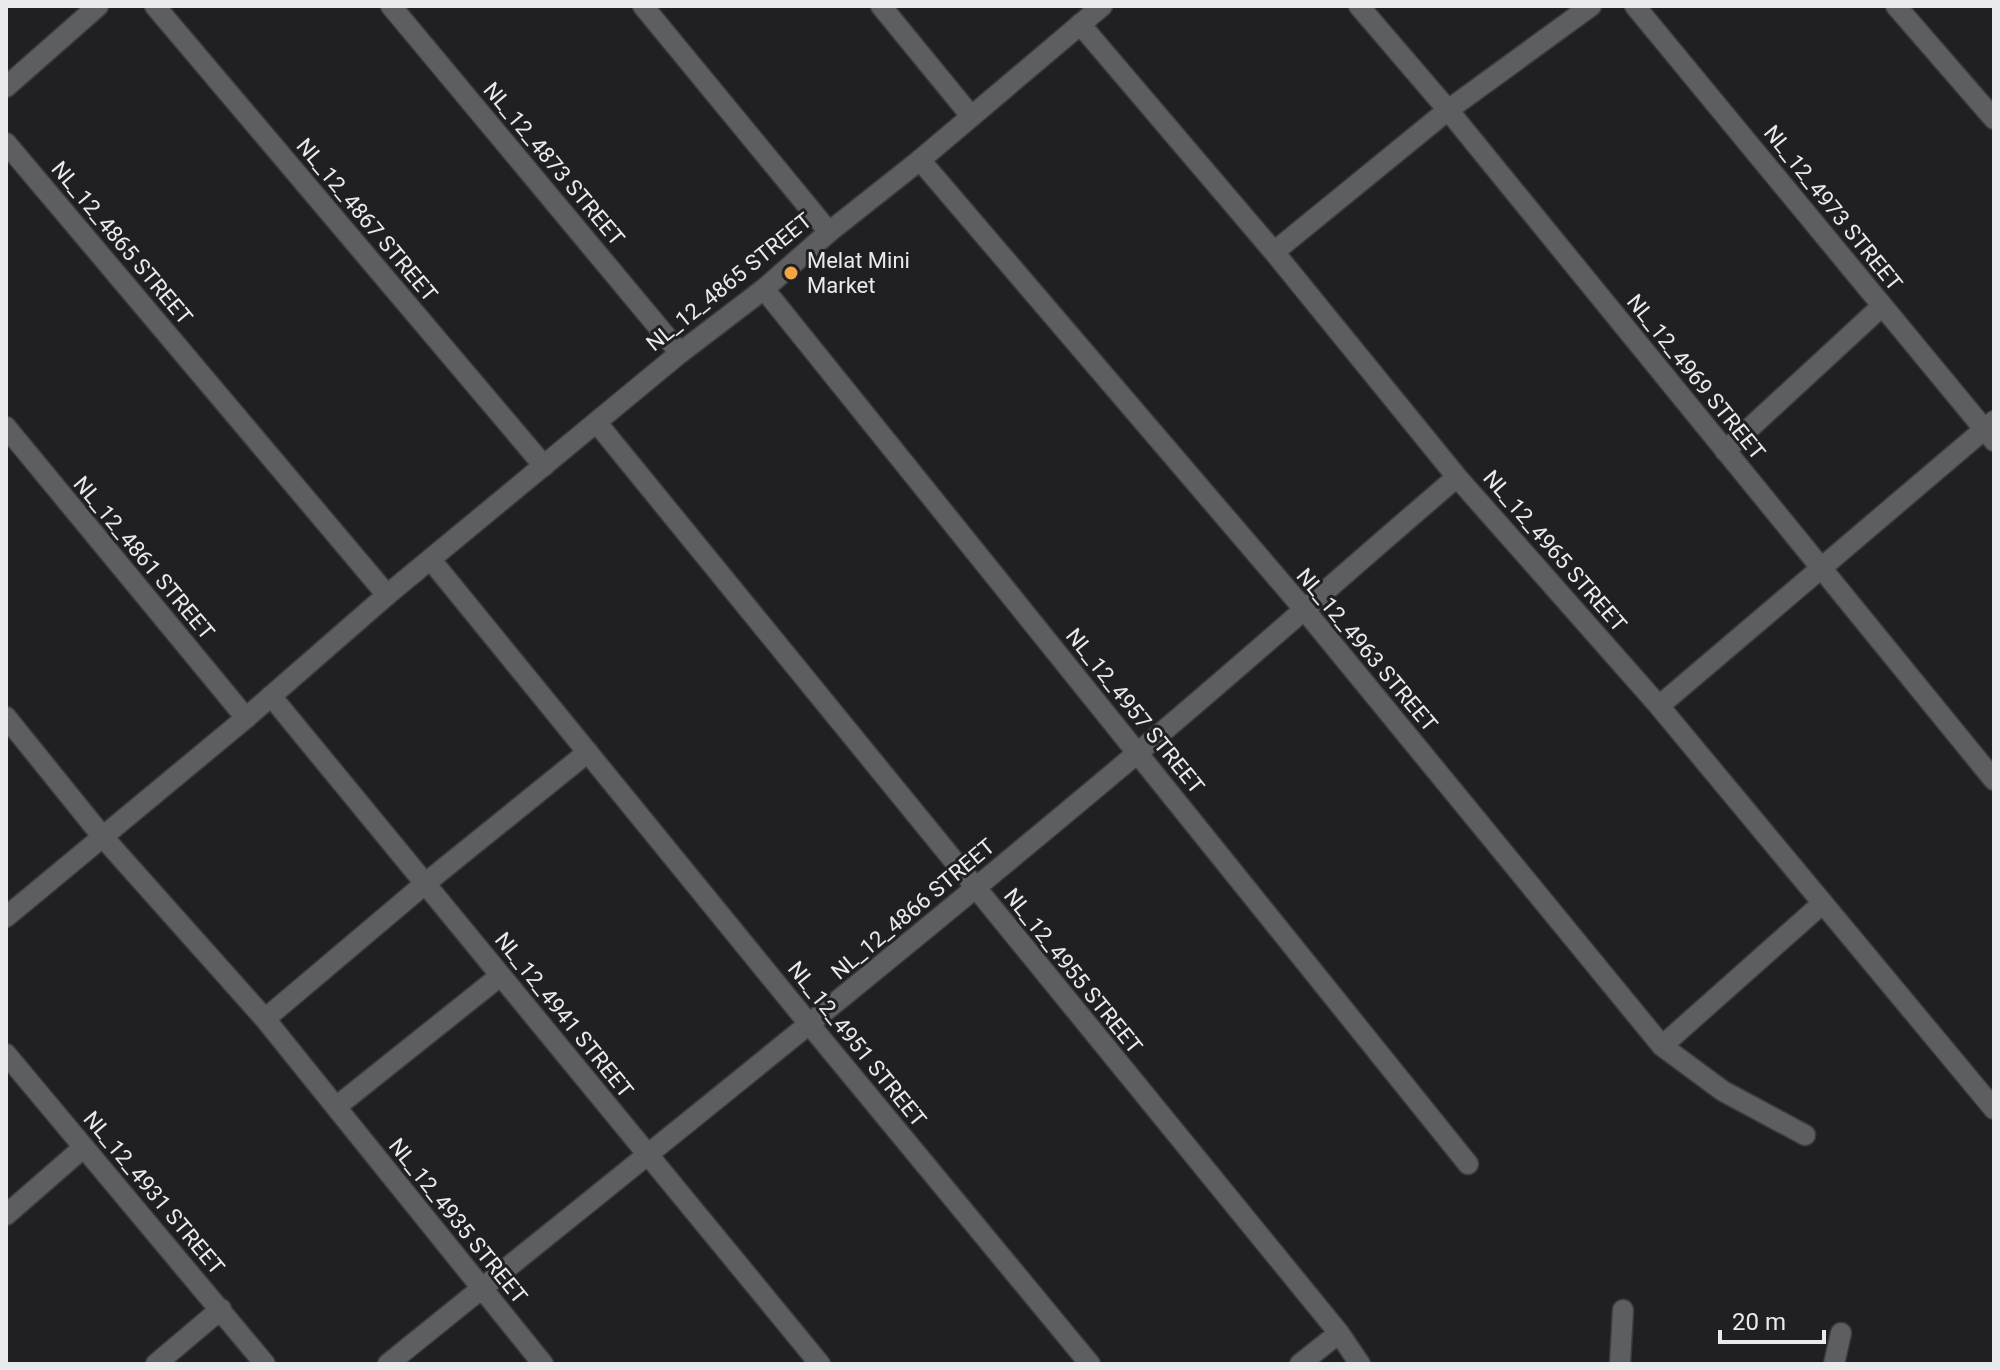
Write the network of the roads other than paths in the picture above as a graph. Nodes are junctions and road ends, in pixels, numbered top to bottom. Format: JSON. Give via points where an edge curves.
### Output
{"nodes":[{"id":1,"x":98,"y":6,"type":"edge"},
{"id":2,"x":155,"y":6,"type":"edge"},
{"id":3,"x":391,"y":6,"type":"edge"},
{"id":4,"x":643,"y":6,"type":"edge"},
{"id":5,"x":881,"y":6,"type":"edge"},
{"id":6,"x":1102,"y":6,"type":"edge"},
{"id":7,"x":1359,"y":6,"type":"edge"},
{"id":8,"x":1591,"y":6,"type":"edge"},
{"id":9,"x":1635,"y":6,"type":"edge"},
{"id":10,"x":1896,"y":6,"type":"edge"},
{"id":11,"x":1080,"y":24,"type":"junction"},
{"id":12,"x":6,"y":87,"type":"edge"},
{"id":13,"x":1448,"y":110,"type":"junction"},
{"id":14,"x":971,"y":116,"type":"junction"},
{"id":15,"x":1994,"y":119,"type":"edge"},
{"id":16,"x":6,"y":143,"type":"edge"},
{"id":17,"x":920,"y":160,"type":"junction"},
{"id":18,"x":829,"y":232,"type":"junction"},
{"id":19,"x":1274,"y":252,"type":"junction"},
{"id":20,"x":764,"y":289,"type":"junction"},
{"id":21,"x":1882,"y":306,"type":"junction"},
{"id":22,"x":680,"y":353,"type":"junction"},
{"id":23,"x":597,"y":423,"type":"junction"},
{"id":24,"x":6,"y":427,"type":"edge"},
{"id":25,"x":1991,"y":430,"type":"edge"},
{"id":26,"x":1725,"y":451,"type":"junction"},
{"id":27,"x":544,"y":466,"type":"junction"},
{"id":28,"x":1457,"y":477,"type":"junction"},
{"id":29,"x":431,"y":560,"type":"junction"},
{"id":30,"x":1822,"y":569,"type":"junction"},
{"id":31,"x":387,"y":595,"type":"junction"},
{"id":32,"x":1303,"y":608,"type":"junction"},
{"id":33,"x":271,"y":696,"type":"junction"},
{"id":34,"x":1659,"y":706,"type":"junction"},
{"id":35,"x":6,"y":717,"type":"edge"},
{"id":36,"x":246,"y":718,"type":"junction"},
{"id":37,"x":588,"y":752,"type":"junction"},
{"id":38,"x":1138,"y":753,"type":"junction"},
{"id":39,"x":1994,"y":780,"type":"edge"},
{"id":40,"x":102,"y":836,"type":"junction"},
{"id":41,"x":427,"y":882,"type":"junction"},
{"id":42,"x":975,"y":889,"type":"junction"},
{"id":43,"x":1823,"y":903,"type":"junction"},
{"id":44,"x":6,"y":917,"type":"edge"},
{"id":45,"x":500,"y":976,"type":"junction"},
{"id":46,"x":265,"y":1019,"type":"junction"},
{"id":47,"x":810,"y":1025,"type":"junction"},
{"id":48,"x":1662,"y":1046,"type":"junction"},
{"id":49,"x":6,"y":1054,"type":"edge"},
{"id":50,"x":336,"y":1107,"type":"junction"},
{"id":51,"x":1994,"y":1109,"type":"edge"},
{"id":52,"x":1805,"y":1135,"type":"dead end"},
{"id":53,"x":84,"y":1147,"type":"junction"},
{"id":54,"x":647,"y":1154,"type":"junction"},
{"id":55,"x":1468,"y":1164,"type":"dead end"},
{"id":56,"x":6,"y":1215,"type":"edge"},
{"id":57,"x":481,"y":1289,"type":"junction"},
{"id":58,"x":221,"y":1309,"type":"junction"},
{"id":59,"x":1623,"y":1310,"type":"dead end"},
{"id":60,"x":1339,"y":1333,"type":"junction"},
{"id":61,"x":1841,"y":1333,"type":"dead end"},
{"id":62,"x":156,"y":1364,"type":"edge"},
{"id":63,"x":265,"y":1364,"type":"edge"},
{"id":64,"x":388,"y":1364,"type":"edge"},
{"id":65,"x":543,"y":1364,"type":"edge"},
{"id":66,"x":820,"y":1364,"type":"edge"},
{"id":67,"x":1090,"y":1364,"type":"edge"},
{"id":68,"x":1300,"y":1364,"type":"edge"},
{"id":69,"x":1360,"y":1364,"type":"edge"},
{"id":70,"x":1620,"y":1364,"type":"edge"},
{"id":71,"x":1834,"y":1364,"type":"edge"}],
"edges":[{"from":1,"to":12,"type":"street"},
{"from":2,"to":27,"type":"street","name":"NL_12_4867 STREET"},
{"from":3,"to":22,"type":"street","name":"NL_12_4873 STREET"},
{"from":4,"to":18,"type":"street"},
{"from":5,"to":14,"type":"street"},
{"from":6,"to":11,"type":"street","name":"NL_12_4865 STREET"},
{"from":7,"to":13,"type":"street","name":"NL_12_4969 STREET"},
{"from":8,"to":13,"type":"street"},
{"from":9,"to":21,"type":"street","name":"NL_12_4973 STREET"},
{"from":10,"to":15,"type":"street"},
{"from":11,"to":14,"type":"street","name":"NL_12_4865 STREET"},
{"from":11,"to":19,"type":"street","name":"NL_12_4965 STREET"},
{"from":13,"to":19,"type":"street"},
{"from":13,"to":26,"type":"street","name":"NL_12_4969 STREET"},
{"from":14,"to":17,"type":"street","name":"NL_12_4865 STREET"},
{"from":16,"to":31,"type":"street","name":"NL_12_4865 STREET"},
{"from":17,"to":18,"type":"street","name":"NL_12_4865 STREET"},
{"from":17,"to":32,"type":"street","name":"NL_12_4963 STREET"},
{"from":18,"to":20,"type":"street","name":"NL_12_4865 STREET"},
{"from":19,"to":28,"type":"street","name":"NL_12_4965 STREET"},
{"from":20,"to":22,"type":"street","name":"NL_12_4865 STREET"},
{"from":20,"to":38,"type":"street","name":"NL_12_4957 STREET"},
{"from":21,"to":25,"type":"street","name":"NL_12_4973 STREET"},
{"from":21,"to":26,"type":"street"},
{"from":22,"to":23,"type":"street","name":"NL_12_4865 STREET"},
{"from":23,"to":27,"type":"street","name":"NL_12_4865 STREET"},
{"from":23,"to":42,"type":"street","name":"NL_12_4955 STREET"},
{"from":24,"to":36,"type":"street","name":"NL_12_4861 STREET"},
{"from":25,"to":30,"type":"street"},
{"from":26,"to":30,"type":"street","name":"NL_12_4969 STREET"},
{"from":27,"to":29,"type":"street","name":"NL_12_4865 STREET"},
{"from":28,"to":32,"type":"street","name":"NL_12_4866 STREET"},
{"from":28,"to":34,"type":"street","name":"NL_12_4965 STREET"},
{"from":29,"to":31,"type":"street","name":"NL_12_4865 STREET"},
{"from":29,"to":37,"type":"street","name":"NL_12_4951 STREET"},
{"from":30,"to":34,"type":"street"},
{"from":30,"to":39,"type":"street","name":"NL_12_4969 STREET"},
{"from":31,"to":33,"type":"street","name":"NL_12_4865 STREET"},
{"from":32,"to":38,"type":"street","name":"NL_12_4866 STREET"},
{"from":32,"to":48,"type":"street","name":"NL_12_4963 STREET"},
{"from":33,"to":36,"type":"street","name":"NL_12_4865 STREET"},
{"from":33,"to":41,"type":"street","name":"NL_12_4941 STREET"},
{"from":34,"to":43,"type":"street","name":"NL_12_4965 STREET"},
{"from":35,"to":40,"type":"street","name":"NL_12_4935 STREET"},
{"from":36,"to":40,"type":"street","name":"NL_12_4865 STREET"},
{"from":37,"to":41,"type":"street"},
{"from":37,"to":47,"type":"street","name":"NL_12_4951 STREET"},
{"from":38,"to":42,"type":"street","name":"NL_12_4866 STREET"},
{"from":38,"to":55,"type":"street","name":"NL_12_4957 STREET"},
{"from":40,"to":44,"type":"street","name":"NL_12_4865 STREET"},
{"from":40,"to":46,"type":"street","name":"NL_12_4935 STREET"},
{"from":41,"to":45,"type":"street","name":"NL_12_4941 STREET"},
{"from":41,"to":46,"type":"street"},
{"from":42,"to":47,"type":"street","name":"NL_12_4866 STREET"},
{"from":42,"to":60,"type":"street","name":"NL_12_4955 STREET"},
{"from":43,"to":48,"type":"street"},
{"from":43,"to":51,"type":"street","name":"NL_12_4965 STREET"},
{"from":45,"to":50,"type":"street"},
{"from":45,"to":54,"type":"street","name":"NL_12_4941 STREET"},
{"from":46,"to":50,"type":"street","name":"NL_12_4935 STREET"},
{"from":47,"to":54,"type":"street","name":"NL_12_4866 STREET"},
{"from":47,"to":67,"type":"street","name":"NL_12_4951 STREET"},
{"from":48,"to":52,"type":"street","name":"NL_12_4963 STREET","via":[[1723,1091]]},
{"from":49,"to":53,"type":"street","name":"NL_12_4931 STREET"},
{"from":50,"to":57,"type":"street","name":"NL_12_4935 STREET"},
{"from":53,"to":56,"type":"street"},
{"from":53,"to":58,"type":"street","name":"NL_12_4931 STREET"},
{"from":54,"to":57,"type":"street","name":"NL_12_4866 STREET"},
{"from":54,"to":66,"type":"street","name":"NL_12_4941 STREET"},
{"from":57,"to":64,"type":"street","name":"NL_12_4866 STREET"},
{"from":57,"to":65,"type":"street","name":"NL_12_4935 STREET"},
{"from":58,"to":62,"type":"street"},
{"from":58,"to":63,"type":"street","name":"NL_12_4931 STREET"},
{"from":59,"to":70,"type":"street"},
{"from":60,"to":68,"type":"street"},
{"from":60,"to":69,"type":"street","name":"NL_12_4955 STREET"},
{"from":61,"to":71,"type":"street"}]}
